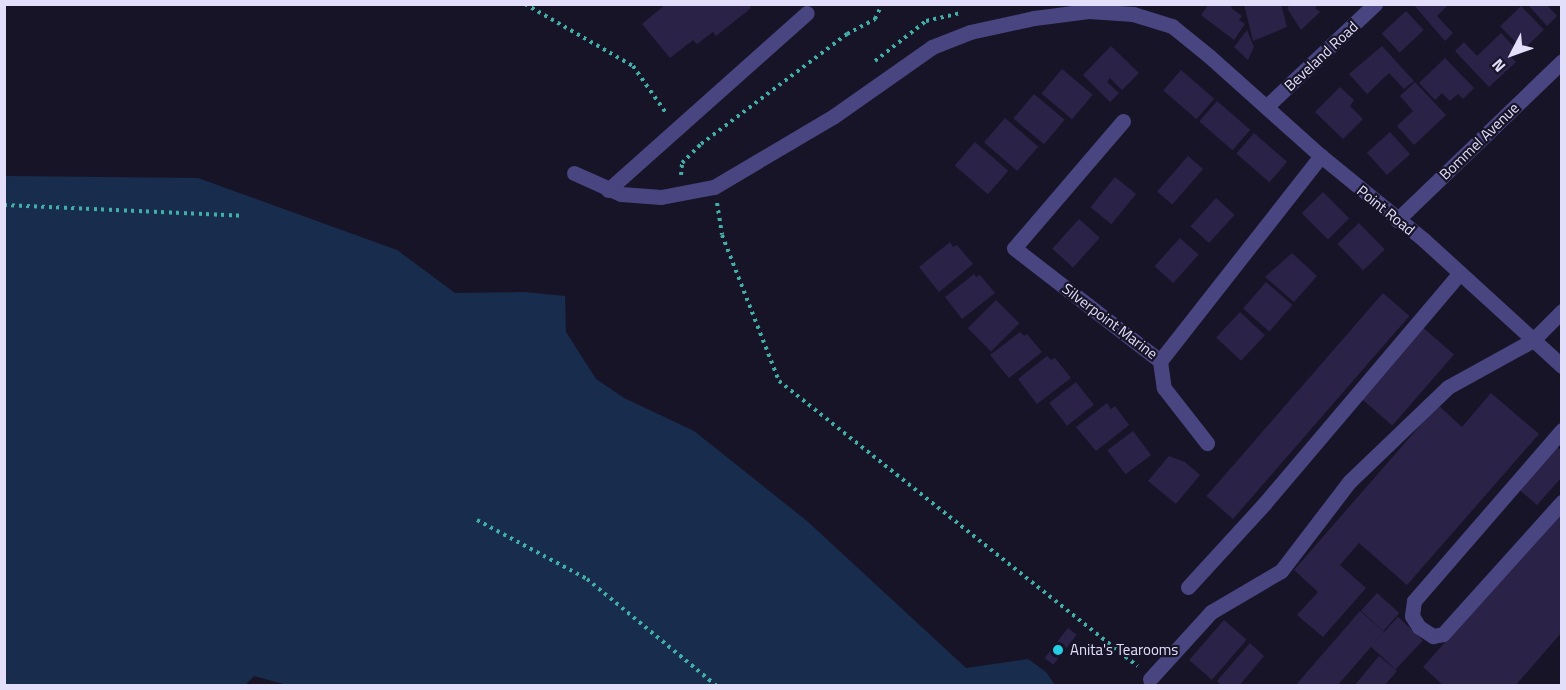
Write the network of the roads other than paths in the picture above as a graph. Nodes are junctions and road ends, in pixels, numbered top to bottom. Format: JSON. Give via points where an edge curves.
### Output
{"nodes":[{"id":1,"x":1375,"y":4,"type":"edge"},
{"id":2,"x":807,"y":13,"type":"dead end"},
{"id":3,"x":1562,"y":61,"type":"edge"},
{"id":4,"x":1266,"y":107,"type":"junction"},
{"id":5,"x":1123,"y":121,"type":"dead end"},
{"id":6,"x":1321,"y":156,"type":"junction"},
{"id":7,"x":574,"y":173,"type":"dead end"},
{"id":8,"x":608,"y":190,"type":"junction"},
{"id":9,"x":1397,"y":220,"type":"junction"},
{"id":10,"x":1460,"y":273,"type":"junction"},
{"id":11,"x":1562,"y":311,"type":"edge"},
{"id":12,"x":1533,"y":340,"type":"junction"},
{"id":13,"x":1160,"y":361,"type":"junction"},
{"id":14,"x":1562,"y":366,"type":"edge"},
{"id":15,"x":1562,"y":430,"type":"edge"},
{"id":16,"x":1208,"y":443,"type":"dead end"},
{"id":17,"x":1562,"y":502,"type":"edge"},
{"id":18,"x":1188,"y":587,"type":"dead end"},
{"id":19,"x":1150,"y":679,"type":"road end"}],
"edges":[{"from":1,"to":4,"type":"street","name":"Beveland Road"},
{"from":2,"to":8,"type":"street"},
{"from":3,"to":9,"type":"street","name":"Bommel Avenue"},
{"from":4,"to":6,"type":"street","name":"Point Road"},
{"from":4,"to":8,"type":"street","name":"Point Road","via":[[1172,26],[1133,14],[1089,11],[970,32],[932,47],[834,116],[714,187],[661,197]]},
{"from":5,"to":13,"type":"street","name":"Silverpoint Marine","via":[[1014,248]]},
{"from":6,"to":9,"type":"street","name":"Point Road"},
{"from":6,"to":13,"type":"street","name":"Silverpoint Marine"},
{"from":7,"to":8,"type":"street","name":"Point Road"},
{"from":9,"to":10,"type":"street","name":"Point Road"},
{"from":10,"to":12,"type":"street","name":"Point Road"},
{"from":10,"to":18,"type":"street","via":[[1264,504]]},
{"from":11,"to":12,"type":"street"},
{"from":12,"to":14,"type":"street","name":"Point Road"},
{"from":12,"to":19,"type":"street","via":[[1448,387],[1349,482],[1281,572],[1211,612]]},
{"from":13,"to":16,"type":"street","via":[[1164,388]]},
{"from":15,"to":17,"type":"street","via":[[1414,601],[1412,616],[1419,627],[1433,636],[1443,634]]}]}
